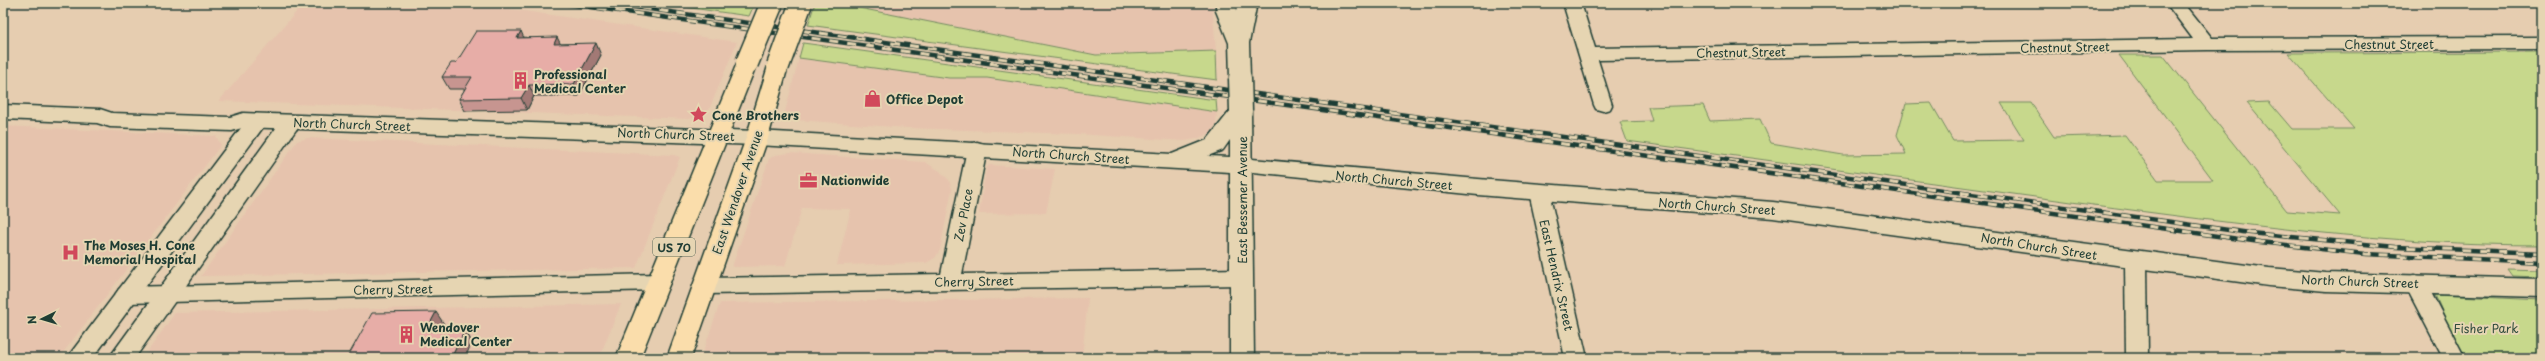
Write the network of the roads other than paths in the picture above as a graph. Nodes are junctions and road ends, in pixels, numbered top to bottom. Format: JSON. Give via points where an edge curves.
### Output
{"nodes":[{"id":1,"x":772,"y":3,"type":"edge"},
{"id":2,"x":801,"y":3,"type":"edge"},
{"id":3,"x":1226,"y":3,"type":"edge"},
{"id":4,"x":1247,"y":3,"type":"edge"},
{"id":5,"x":1572,"y":3,"type":"edge"},
{"id":6,"x":2176,"y":3,"type":"edge"},
{"id":7,"x":1239,"y":43,"type":"junction"},
{"id":8,"x":2542,"y":43,"type":"edge"},
{"id":9,"x":2207,"y":44,"type":"junction"},
{"id":10,"x":1588,"y":54,"type":"junction"},
{"id":11,"x":1603,"y":105,"type":"dead end"},
{"id":12,"x":1241,"y":111,"type":"junction"},
{"id":13,"x":3,"y":112,"type":"edge"},
{"id":14,"x":250,"y":120,"type":"junction"},
{"id":15,"x":291,"y":122,"type":"junction"},
{"id":16,"x":720,"y":136,"type":"junction"},
{"id":17,"x":756,"y":138,"type":"junction"},
{"id":18,"x":976,"y":149,"type":"junction"},
{"id":19,"x":1169,"y":161,"type":"junction"},
{"id":20,"x":1241,"y":165,"type":"junction"},
{"id":21,"x":1539,"y":192,"type":"junction"},
{"id":22,"x":2136,"y":261,"type":"junction"},
{"id":23,"x":1241,"y":278,"type":"junction"},
{"id":24,"x":950,"y":281,"type":"junction"},
{"id":25,"x":659,"y":282,"type":"junction"},
{"id":26,"x":2415,"y":283,"type":"junction"},
{"id":27,"x":706,"y":286,"type":"junction"},
{"id":28,"x":2542,"y":288,"type":"edge"},
{"id":29,"x":126,"y":295,"type":"junction"},
{"id":30,"x":166,"y":295,"type":"junction"},
{"id":31,"x":79,"y":358,"type":"edge"},
{"id":32,"x":121,"y":358,"type":"edge"},
{"id":33,"x":628,"y":358,"type":"edge"},
{"id":34,"x":679,"y":358,"type":"edge"},
{"id":35,"x":1242,"y":358,"type":"edge"},
{"id":36,"x":1576,"y":358,"type":"edge"},
{"id":37,"x":2137,"y":358,"type":"edge"},
{"id":38,"x":2454,"y":358,"type":"edge"}],
"edges":[{"from":1,"to":16,"type":"highway","number":"US 70","bridge":true},
{"from":2,"to":17,"type":"highway","name":"East Wendover Avenue","bridge":true},
{"from":3,"to":7,"type":"main road","name":"East Bessemer Avenue","via":[[1226,11]]},
{"from":4,"to":7,"type":"main road","name":"East Bessemer Avenue"},
{"from":5,"to":10,"type":"street"},
{"from":6,"to":9,"type":"street"},
{"from":7,"to":12,"type":"main road","name":"East Bessemer Avenue","bridge":true},
{"from":8,"to":9,"type":"street","name":"Chestnut Street"},
{"from":9,"to":10,"type":"street","name":"Chestnut Street"},
{"from":10,"to":11,"type":"street"},
{"from":12,"to":19,"type":"main road","via":[[1215,145]]},
{"from":12,"to":20,"type":"main road","name":"East Bessemer Avenue"},
{"from":13,"to":14,"type":"main road","name":"North Church Street","via":[[100,116],[110,120],[224,123]]},
{"from":14,"to":15,"type":"main road","name":"North Church Street"},
{"from":14,"to":29,"type":"main road"},
{"from":15,"to":16,"type":"main road","name":"North Church Street"},
{"from":15,"to":30,"type":"main road"},
{"from":16,"to":17,"type":"main road","name":"North Church Street"},
{"from":16,"to":25,"type":"highway","number":"US 70"},
{"from":17,"to":18,"type":"main road","name":"North Church Street"},
{"from":17,"to":27,"type":"highway","name":"East Wendover Avenue"},
{"from":18,"to":19,"type":"main road","name":"North Church Street"},
{"from":18,"to":24,"type":"street","name":"Zev Place"},
{"from":19,"to":20,"type":"main road","name":"North Church Street"},
{"from":20,"to":21,"type":"main road","name":"North Church Street"},
{"from":20,"to":23,"type":"main road","name":"East Bessemer Avenue"},
{"from":21,"to":22,"type":"main road","name":"North Church Street","via":[[1772,210],[1926,229]]},
{"from":21,"to":36,"type":"street","name":"East Hendrix Street"},
{"from":22,"to":26,"type":"main road","name":"North Church Street","via":[[2326,282]]},
{"from":22,"to":37,"type":"street"},
{"from":23,"to":24,"type":"street","name":"Cherry Street"},
{"from":23,"to":35,"type":"main road","name":"East Bessemer Avenue"},
{"from":24,"to":27,"type":"street","name":"Cherry Street"},
{"from":25,"to":30,"type":"street","name":"Cherry Street"},
{"from":25,"to":33,"type":"highway","number":"US 70"},
{"from":26,"to":28,"type":"main road","name":"North Church Street"},
{"from":26,"to":38,"type":"street"},
{"from":27,"to":34,"type":"highway","name":"East Wendover Avenue"},
{"from":29,"to":30,"type":"street","name":"Cherry Street"},
{"from":29,"to":31,"type":"main road"},
{"from":30,"to":32,"type":"main road"}]}
